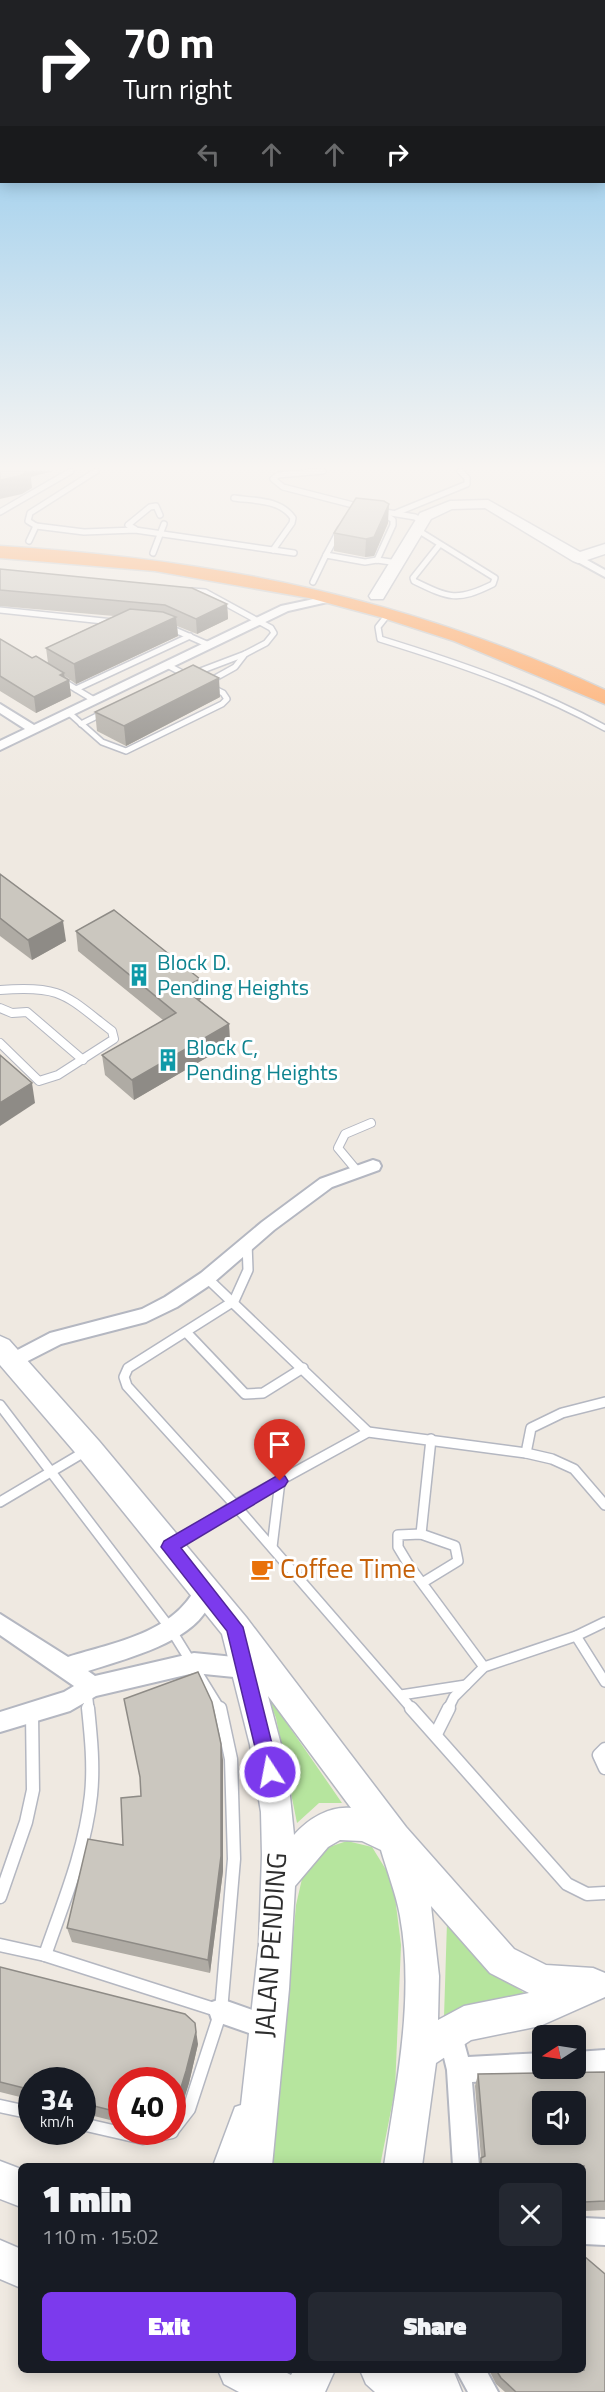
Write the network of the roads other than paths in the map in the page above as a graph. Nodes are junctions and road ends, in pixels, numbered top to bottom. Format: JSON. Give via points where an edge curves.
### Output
{"nodes":[{"id":1,"x":217,"y":583,"type":"edge"},
{"id":2,"x":316,"y":583,"type":"edge"},
{"id":3,"x":386,"y":583,"type":"edge"},
{"id":4,"x":418,"y":583,"type":"edge"},
{"id":5,"x":493,"y":583,"type":"edge"},
{"id":6,"x":183,"y":591,"type":"edge"},
{"id":7,"x":377,"y":596,"type":"junction"},
{"id":8,"x":286,"y":598,"type":"junction"},
{"id":9,"x":0,"y":610,"type":"edge"},
{"id":10,"x":389,"y":613,"type":"junction"},
{"id":11,"x":257,"y":622,"type":"junction"},
{"id":12,"x":159,"y":626,"type":"edge"},
{"id":13,"x":114,"y":627,"type":"edge"},
{"id":14,"x":190,"y":636,"type":"junction"},
{"id":15,"x":208,"y":645,"type":"junction"},
{"id":16,"x":245,"y":654,"type":"junction"},
{"id":17,"x":167,"y":665,"type":"junction"},
{"id":18,"x":51,"y":674,"type":"edge"},
{"id":19,"x":187,"y":675,"type":"junction"},
{"id":20,"x":174,"y":679,"type":"edge"},
{"id":21,"x":605,"y":680,"type":"edge"},
{"id":22,"x":205,"y":684,"type":"junction"},
{"id":23,"x":76,"y":689,"type":"junction"},
{"id":24,"x":605,"y":698,"type":"edge"},
{"id":25,"x":94,"y":700,"type":"junction"},
{"id":26,"x":0,"y":708,"type":"edge"},
{"id":27,"x":112,"y":709,"type":"edge"},
{"id":28,"x":68,"y":712,"type":"junction"},
{"id":29,"x":81,"y":723,"type":"junction"},
{"id":30,"x":605,"y":728,"type":"edge"},
{"id":31,"x":33,"y":729,"type":"junction"},
{"id":32,"x":0,"y":746,"type":"edge"},
{"id":33,"x":0,"y":990,"type":"edge"},
{"id":34,"x":0,"y":1008,"type":"edge"},
{"id":35,"x":0,"y":1042,"type":"edge"},
{"id":36,"x":83,"y":1060,"type":"junction"},
{"id":37,"x":371,"y":1123,"type":"dead end"},
{"id":38,"x":366,"y":1169,"type":"joint"},
{"id":39,"x":247,"y":1243,"type":"junction"},
{"id":40,"x":207,"y":1278,"type":"junction"},
{"id":41,"x":234,"y":1301,"type":"junction"},
{"id":42,"x":186,"y":1332,"type":"junction"},
{"id":43,"x":6,"y":1354,"type":"edge"},
{"id":44,"x":303,"y":1368,"type":"junction"},
{"id":45,"x":605,"y":1402,"type":"edge"},
{"id":46,"x":0,"y":1406,"type":"edge"},
{"id":47,"x":368,"y":1432,"type":"junction"},
{"id":48,"x":431,"y":1439,"type":"junction"},
{"id":49,"x":89,"y":1449,"type":"junction"},
{"id":50,"x":526,"y":1453,"type":"junction"},
{"id":51,"x":53,"y":1472,"type":"junction"},
{"id":52,"x":280,"y":1481,"type":"junction"},
{"id":53,"x":0,"y":1502,"type":"edge"},
{"id":54,"x":235,"y":1505,"type":"junction"},
{"id":55,"x":605,"y":1505,"type":"edge"},
{"id":56,"x":421,"y":1534,"type":"junction"},
{"id":57,"x":170,"y":1547,"type":"junction"},
{"id":58,"x":272,"y":1547,"type":"junction"},
{"id":59,"x":422,"y":1583,"type":"junction"},
{"id":60,"x":205,"y":1590,"type":"junction"},
{"id":61,"x":605,"y":1622,"type":"edge"},
{"id":62,"x":0,"y":1623,"type":"edge"},
{"id":63,"x":235,"y":1627,"type":"junction"},
{"id":64,"x":170,"y":1628,"type":"junction"},
{"id":65,"x":576,"y":1636,"type":"junction"},
{"id":66,"x":194,"y":1663,"type":"junction"},
{"id":67,"x":68,"y":1667,"type":"junction"},
{"id":68,"x":484,"y":1667,"type":"junction"},
{"id":69,"x":244,"y":1668,"type":"junction"},
{"id":70,"x":605,"y":1682,"type":"edge"},
{"id":71,"x":467,"y":1685,"type":"junction"},
{"id":72,"x":89,"y":1689,"type":"junction"},
{"id":73,"x":401,"y":1695,"type":"junction"},
{"id":74,"x":32,"y":1713,"type":"junction"},
{"id":75,"x":0,"y":1722,"type":"edge"},
{"id":76,"x":436,"y":1734,"type":"junction"},
{"id":77,"x":605,"y":1749,"type":"edge"},
{"id":78,"x":605,"y":1768,"type":"edge"},
{"id":79,"x":393,"y":1839,"type":"junction"},
{"id":80,"x":281,"y":1877,"type":"junction"},
{"id":81,"x":605,"y":1893,"type":"edge"},
{"id":82,"x":0,"y":1897,"type":"edge"},
{"id":83,"x":0,"y":1945,"type":"edge"},
{"id":84,"x":45,"y":1954,"type":"junction"},
{"id":85,"x":601,"y":1987,"type":"edge"},
{"id":86,"x":221,"y":2011,"type":"junction"},
{"id":87,"x":266,"y":2027,"type":"junction"},
{"id":88,"x":450,"y":2033,"type":"junction"},
{"id":89,"x":419,"y":2053,"type":"junction"},
{"id":90,"x":605,"y":2062,"type":"edge"},
{"id":91,"x":586,"y":2063,"type":"edge"},
{"id":92,"x":532,"y":2066,"type":"edge"},
{"id":93,"x":459,"y":2070,"type":"junction"},
{"id":94,"x":259,"y":2086,"type":"junction"},
{"id":95,"x":414,"y":2100,"type":"junction"},
{"id":96,"x":0,"y":2106,"type":"edge"},
{"id":97,"x":18,"y":2110,"type":"edge"},
{"id":98,"x":186,"y":2113,"type":"edge"},
{"id":99,"x":233,"y":2163,"type":"edge"},
{"id":100,"x":253,"y":2163,"type":"edge"},
{"id":101,"x":404,"y":2163,"type":"edge"},
{"id":102,"x":417,"y":2163,"type":"edge"},
{"id":103,"x":466,"y":2163,"type":"edge"},
{"id":104,"x":0,"y":2180,"type":"edge"},
{"id":105,"x":18,"y":2187,"type":"edge"},
{"id":106,"x":586,"y":2231,"type":"edge"},
{"id":107,"x":605,"y":2232,"type":"edge"},
{"id":108,"x":0,"y":2259,"type":"edge"},
{"id":109,"x":18,"y":2268,"type":"edge"},
{"id":110,"x":244,"y":2373,"type":"edge"},
{"id":111,"x":314,"y":2373,"type":"edge"},
{"id":112,"x":384,"y":2373,"type":"edge"},
{"id":113,"x":434,"y":2373,"type":"edge"},
{"id":114,"x":472,"y":2373,"type":"edge"},
{"id":115,"x":282,"y":2392,"type":"edge"},
{"id":116,"x":304,"y":2392,"type":"edge"},
{"id":117,"x":407,"y":2392,"type":"edge"},
{"id":118,"x":442,"y":2392,"type":"edge"},
{"id":119,"x":484,"y":2392,"type":"edge"}],
"edges":[{"from":1,"to":8,"type":"highway"},
{"from":2,"to":7,"type":"highway"},
{"from":3,"to":7,"type":"street"},
{"from":4,"to":5,"type":"lane","via":[[461,600]]},
{"from":6,"to":11,"type":"lane","via":[[205,592]]},
{"from":7,"to":21,"type":"highway","via":[[521,644]]},
{"from":8,"to":10,"type":"highway","via":[[328,598]]},
{"from":8,"to":11,"type":"street"},
{"from":9,"to":13,"type":"lane","via":[[124,623]]},
{"from":10,"to":24,"type":"highway","via":[[508,654]]},
{"from":10,"to":30,"type":"lane","via":[[378,627],[380,639],[465,665]]},
{"from":11,"to":15,"type":"street"},
{"from":11,"to":16,"type":"lane","via":[[271,628],[272,639]]},
{"from":12,"to":14,"type":"lane"},
{"from":14,"to":15,"type":"lane"},
{"from":14,"to":23,"type":"lane"},
{"from":15,"to":17,"type":"street"},
{"from":16,"to":19,"type":"lane"},
{"from":16,"to":22,"type":"lane","via":[[236,667]]},
{"from":17,"to":19,"type":"lane"},
{"from":17,"to":25,"type":"street"},
{"from":18,"to":23,"type":"lane"},
{"from":19,"to":20,"type":"lane"},
{"from":19,"to":22,"type":"lane"},
{"from":22,"to":29,"type":"lane","via":[[227,699],[126,751],[118,751],[99,740]]},
{"from":23,"to":25,"type":"lane"},
{"from":25,"to":28,"type":"street"},
{"from":26,"to":31,"type":"street"},
{"from":27,"to":29,"type":"lane"},
{"from":28,"to":29,"type":"lane"},
{"from":28,"to":31,"type":"street"},
{"from":31,"to":32,"type":"street"},
{"from":33,"to":36,"type":"lane","via":[[37,987],[64,994],[112,1031],[114,1039]]},
{"from":34,"to":36,"type":"lane","via":[[12,1013],[27,1012]]},
{"from":35,"to":36,"type":"lane","via":[[39,1081]]},
{"from":37,"to":38,"type":"lane","via":[[345,1134],[339,1148]]},
{"from":38,"to":39,"type":"street","via":[[326,1183]]},
{"from":39,"to":40,"type":"street"},
{"from":39,"to":41,"type":"lane","via":[[248,1270]]},
{"from":40,"to":41,"type":"lane"},
{"from":40,"to":43,"type":"street","via":[[146,1315]]},
{"from":41,"to":42,"type":"lane"},
{"from":41,"to":44,"type":"lane"},
{"from":42,"to":44,"type":"lane","via":[[245,1394],[263,1393]]},
{"from":42,"to":54,"type":"lane","via":[[128,1368],[124,1377],[127,1386]]},
{"from":43,"to":49,"type":"street","name":"JALAN PENDING"},
{"from":44,"to":47,"type":"lane"},
{"from":45,"to":50,"type":"lane","via":[[562,1413],[531,1428]]},
{"from":46,"to":51,"type":"lane"},
{"from":47,"to":48,"type":"lane"},
{"from":47,"to":52,"type":"lane"},
{"from":48,"to":50,"type":"lane"},
{"from":48,"to":56,"type":"lane"},
{"from":49,"to":51,"type":"lane"},
{"from":49,"to":57,"type":"street","name":"JALAN PENDING"},
{"from":50,"to":55,"type":"lane","via":[[574,1469]]},
{"from":51,"to":53,"type":"lane"},
{"from":51,"to":64,"type":"lane"},
{"from":52,"to":54,"type":"lane"},
{"from":52,"to":58,"type":"lane"},
{"from":54,"to":57,"type":"lane"},
{"from":54,"to":58,"type":"lane"},
{"from":56,"to":59,"type":"lane","via":[[398,1535],[398,1547]]},
{"from":56,"to":59,"type":"lane","via":[[455,1546],[458,1561]]},
{"from":57,"to":60,"type":"street","name":"JALAN PENDING"},
{"from":58,"to":73,"type":"lane"},
{"from":59,"to":68,"type":"lane"},
{"from":60,"to":63,"type":"street","name":"JALAN PENDING"},
{"from":60,"to":64,"type":"street","via":[[195,1611]]},
{"from":61,"to":65,"type":"lane"},
{"from":62,"to":67,"type":"street"},
{"from":63,"to":69,"type":"street","name":"JALAN PENDING"},
{"from":63,"to":79,"type":"street"},
{"from":64,"to":66,"type":"lane"},
{"from":64,"to":67,"type":"street","via":[[112,1654]]},
{"from":65,"to":68,"type":"lane"},
{"from":65,"to":70,"type":"lane"},
{"from":66,"to":69,"type":"street"},
{"from":66,"to":72,"type":"street"},
{"from":66,"to":86,"type":"lane","via":[[220,1708],[231,1758],[234,1859]]},
{"from":67,"to":72,"type":"street"},
{"from":68,"to":71,"type":"lane"},
{"from":69,"to":80,"type":"street","name":"JALAN PENDING","via":[[263,1735],[277,1809]]},
{"from":71,"to":73,"type":"lane"},
{"from":71,"to":76,"type":"lane","via":[[454,1697]]},
{"from":72,"to":74,"type":"street","via":[[70,1701]]},
{"from":72,"to":84,"type":"lane","via":[[91,1796],[81,1843]]},
{"from":73,"to":76,"type":"lane"},
{"from":74,"to":75,"type":"street"},
{"from":74,"to":82,"type":"lane","via":[[33,1790]]},
{"from":76,"to":81,"type":"lane","via":[[567,1884],[587,1894]]},
{"from":77,"to":78,"type":"lane","via":[[599,1755]]},
{"from":79,"to":80,"type":"street","via":[[363,1825],[338,1823],[316,1835]]},
{"from":79,"to":85,"type":"street","via":[[502,1961],[544,1982]]},
{"from":79,"to":89,"type":"street","via":[[417,1916],[422,1976]]},
{"from":80,"to":87,"type":"street","name":"JALAN PENDING"},
{"from":83,"to":84,"type":"lane"},
{"from":84,"to":86,"type":"lane"},
{"from":85,"to":88,"type":"street","via":[[540,2008],[464,2024]]},
{"from":86,"to":87,"type":"street"},
{"from":86,"to":98,"type":"lane"},
{"from":87,"to":94,"type":"street","name":"JALAN PENDING"},
{"from":88,"to":89,"type":"street"},
{"from":88,"to":93,"type":"street"},
{"from":89,"to":95,"type":"street"},
{"from":90,"to":91,"type":"street"},
{"from":92,"to":93,"type":"street"},
{"from":93,"to":103,"type":"street"},
{"from":94,"to":99,"type":"street"},
{"from":94,"to":100,"type":"street","name":"JALAN PENDING"},
{"from":95,"to":101,"type":"street"},
{"from":95,"to":102,"type":"street"},
{"from":96,"to":97,"type":"lane"},
{"from":104,"to":105,"type":"street"},
{"from":106,"to":107,"type":"street"},
{"from":108,"to":109,"type":"street"},
{"from":110,"to":115,"type":"street"},
{"from":111,"to":116,"type":"street"},
{"from":112,"to":117,"type":"street"},
{"from":113,"to":118,"type":"street"},
{"from":114,"to":119,"type":"street"}]}
